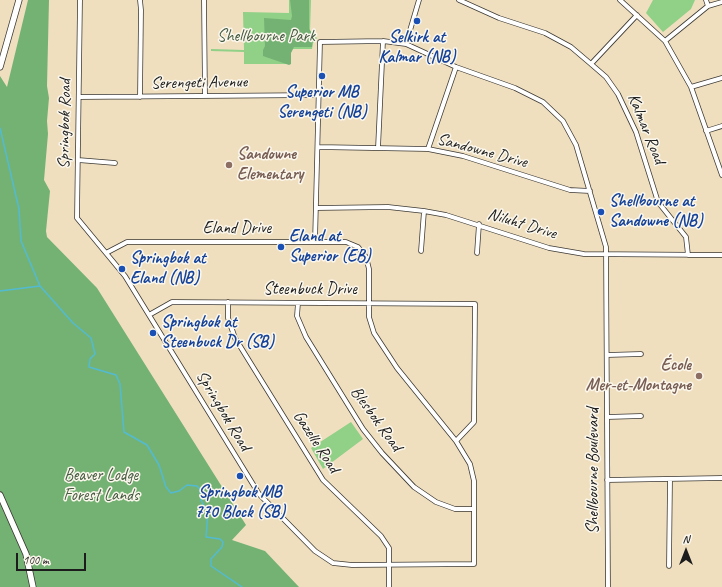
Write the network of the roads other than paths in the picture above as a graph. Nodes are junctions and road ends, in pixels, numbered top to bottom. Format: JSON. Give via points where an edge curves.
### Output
{"nodes":[{"id":1,"x":19,"y":0,"type":"edge"},
{"id":2,"x":80,"y":0,"type":"edge"},
{"id":3,"x":140,"y":0,"type":"edge"},
{"id":4,"x":204,"y":0,"type":"edge"},
{"id":5,"x":420,"y":0,"type":"edge"},
{"id":6,"x":459,"y":0,"type":"edge"},
{"id":7,"x":620,"y":0,"type":"edge"},
{"id":8,"x":706,"y":0,"type":"edge"},
{"id":9,"x":722,"y":2,"type":"edge"},
{"id":10,"x":708,"y":6,"type":"junction"},
{"id":11,"x":637,"y":15,"type":"junction"},
{"id":12,"x":383,"y":41,"type":"junction"},
{"id":13,"x":665,"y":41,"type":"junction"},
{"id":14,"x":406,"y":44,"type":"junction"},
{"id":15,"x":591,"y":64,"type":"junction"},
{"id":16,"x":0,"y":67,"type":"edge"},
{"id":17,"x":456,"y":67,"type":"junction"},
{"id":18,"x":722,"y":78,"type":"edge"},
{"id":19,"x":691,"y":87,"type":"junction"},
{"id":20,"x":319,"y":95,"type":"junction"},
{"id":21,"x":140,"y":96,"type":"junction"},
{"id":22,"x":205,"y":96,"type":"junction"},
{"id":23,"x":79,"y":97,"type":"junction"},
{"id":24,"x":722,"y":126,"type":"edge"},
{"id":25,"x":706,"y":131,"type":"junction"},
{"id":26,"x":318,"y":147,"type":"junction"},
{"id":27,"x":378,"y":148,"type":"junction"},
{"id":28,"x":428,"y":149,"type":"junction"},
{"id":29,"x":78,"y":160,"type":"junction"},
{"id":30,"x":115,"y":163,"type":"dead end"},
{"id":31,"x":722,"y":175,"type":"edge"},
{"id":32,"x":590,"y":191,"type":"junction"},
{"id":33,"x":316,"y":208,"type":"junction"},
{"id":34,"x":424,"y":211,"type":"junction"},
{"id":35,"x":479,"y":224,"type":"junction"},
{"id":36,"x":315,"y":242,"type":"junction"},
{"id":37,"x":420,"y":251,"type":"dead end"},
{"id":38,"x":476,"y":253,"type":"dead end"},
{"id":39,"x":106,"y":254,"type":"junction"},
{"id":40,"x":606,"y":254,"type":"junction"},
{"id":41,"x":688,"y":255,"type":"junction"},
{"id":42,"x":722,"y":255,"type":"edge"},
{"id":43,"x":228,"y":302,"type":"junction"},
{"id":44,"x":298,"y":303,"type":"junction"},
{"id":45,"x":369,"y":303,"type":"junction"},
{"id":46,"x":149,"y":315,"type":"junction"},
{"id":47,"x":641,"y":354,"type":"dead end"},
{"id":48,"x":607,"y":355,"type":"junction"},
{"id":49,"x":641,"y":416,"type":"dead end"},
{"id":50,"x":607,"y":417,"type":"junction"},
{"id":51,"x":456,"y":441,"type":"junction"},
{"id":52,"x":722,"y":478,"type":"edge"},
{"id":53,"x":670,"y":479,"type":"junction"},
{"id":54,"x":608,"y":480,"type":"junction"},
{"id":55,"x":0,"y":495,"type":"edge"},
{"id":56,"x":474,"y":508,"type":"junction"},
{"id":57,"x":390,"y":565,"type":"junction"},
{"id":58,"x":669,"y":566,"type":"dead end"},
{"id":59,"x":33,"y":587,"type":"edge"},
{"id":60,"x":390,"y":587,"type":"edge"},
{"id":61,"x":608,"y":587,"type":"edge"}],
"edges":[{"from":1,"to":16,"type":"main road"},
{"from":2,"to":23,"type":"street","name":"Springbok Road"},
{"from":3,"to":21,"type":"street"},
{"from":4,"to":22,"type":"street"},
{"from":5,"to":14,"type":"street"},
{"from":6,"to":15,"type":"street","name":"Kalmar Road","via":[[499,18],[545,33],[571,47]]},
{"from":7,"to":11,"type":"street"},
{"from":8,"to":10,"type":"street"},
{"from":9,"to":10,"type":"street"},
{"from":10,"to":13,"type":"street"},
{"from":11,"to":13,"type":"street"},
{"from":11,"to":15,"type":"street"},
{"from":12,"to":14,"type":"street","name":"Shellbourne Boulevard"},
{"from":12,"to":20,"type":"street","name":"Shellbourne Boulevard","via":[[320,42]]},
{"from":12,"to":27,"type":"street"},
{"from":13,"to":19,"type":"street"},
{"from":14,"to":17,"type":"street","name":"Shellbourne Boulevard"},
{"from":15,"to":41,"type":"street","name":"Kalmar Road","via":[[606,77],[618,94],[636,132],[658,202],[686,237]]},
{"from":17,"to":28,"type":"street"},
{"from":17,"to":32,"type":"street","name":"Shellbourne Boulevard","via":[[515,88],[543,102],[563,121],[576,144]]},
{"from":18,"to":19,"type":"street"},
{"from":19,"to":25,"type":"street"},
{"from":20,"to":22,"type":"street","name":"Serengeti Avenue"},
{"from":20,"to":26,"type":"street"},
{"from":21,"to":22,"type":"street","name":"Serengeti Avenue"},
{"from":21,"to":23,"type":"street","name":"Serengeti Avenue"},
{"from":23,"to":29,"type":"street","name":"Springbok Road"},
{"from":24,"to":25,"type":"street"},
{"from":25,"to":31,"type":"street"},
{"from":26,"to":27,"type":"street","name":"Sandowne Drive"},
{"from":26,"to":33,"type":"street"},
{"from":27,"to":28,"type":"street","name":"Sandowne Drive"},
{"from":28,"to":32,"type":"street","name":"Sandowne Drive","via":[[463,156],[570,190]]},
{"from":29,"to":30,"type":"street"},
{"from":29,"to":39,"type":"street","name":"Springbok Road","via":[[77,218]]},
{"from":32,"to":40,"type":"street","name":"Shellbourne Boulevard"},
{"from":33,"to":34,"type":"street","name":"Niluht Drive","via":[[388,207]]},
{"from":33,"to":36,"type":"street"},
{"from":34,"to":35,"type":"street","name":"Niluht Drive"},
{"from":34,"to":37,"type":"street"},
{"from":35,"to":38,"type":"street"},
{"from":35,"to":40,"type":"street","name":"Niluht Drive","via":[[549,248],[584,254]]},
{"from":36,"to":39,"type":"street","name":"Eland Drive","via":[[127,242]]},
{"from":36,"to":45,"type":"street","name":"Eland Drive","via":[[346,242],[358,247],[366,257],[369,269]]},
{"from":39,"to":46,"type":"street","name":"Springbok Road","via":[[125,276]]},
{"from":40,"to":41,"type":"street","name":"Niluht Drive"},
{"from":40,"to":48,"type":"street","name":"Shellbourne Boulevard"},
{"from":41,"to":42,"type":"street","name":"Niluht Drive"},
{"from":43,"to":44,"type":"street","name":"Steenbuck Drive"},
{"from":43,"to":46,"type":"street","name":"Steenbuck Drive","via":[[172,302]]},
{"from":43,"to":57,"type":"street","name":"Gazelle Road","via":[[228,318],[235,338],[323,480],[381,536],[389,548]]},
{"from":44,"to":45,"type":"street","name":"Steenbuck Drive"},
{"from":44,"to":56,"type":"street","name":"Blesbok Road","via":[[297,316],[306,337],[363,429],[382,453],[414,487],[436,502],[455,509]]},
{"from":45,"to":51,"type":"street","name":"Springbok Road","via":[[369,317],[374,332],[397,368]]},
{"from":45,"to":51,"type":"street","name":"Steenbuck Drive","via":[[474,304],[474,422]]},
{"from":46,"to":57,"type":"street","name":"Springbok Road","via":[[259,494],[315,551],[333,563]]},
{"from":47,"to":48,"type":"street"},
{"from":48,"to":50,"type":"street","name":"Shellbourne Boulevard"},
{"from":49,"to":50,"type":"street"},
{"from":50,"to":54,"type":"street","name":"Shellbourne Boulevard"},
{"from":51,"to":56,"type":"street","name":"Springbok Road","via":[[470,464],[474,481]]},
{"from":52,"to":53,"type":"street"},
{"from":53,"to":54,"type":"street"},
{"from":53,"to":58,"type":"street"},
{"from":54,"to":61,"type":"street","name":"Shellbourne Boulevard"},
{"from":55,"to":59,"type":"main road","via":[[26,554]]},
{"from":56,"to":57,"type":"street","name":"Springbok Road","via":[[474,564]]},
{"from":57,"to":60,"type":"street","name":"Gazelle Road"}]}
